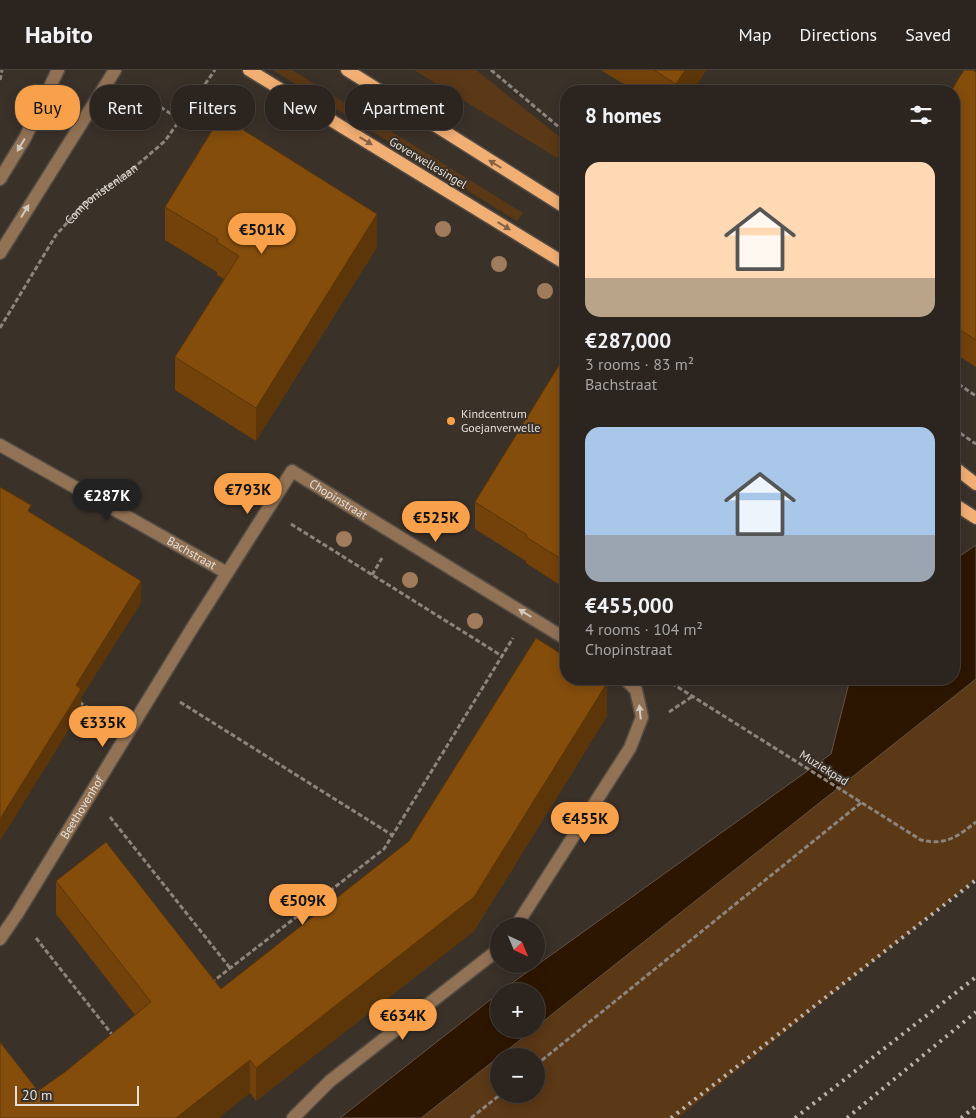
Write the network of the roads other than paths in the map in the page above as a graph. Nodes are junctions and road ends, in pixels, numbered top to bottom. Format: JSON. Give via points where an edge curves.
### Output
{"nodes":[{"id":1,"x":58,"y":70,"type":"edge"},
{"id":2,"x":249,"y":70,"type":"edge"},
{"id":3,"x":346,"y":70,"type":"edge"},
{"id":4,"x":113,"y":73,"type":"edge"},
{"id":5,"x":0,"y":179,"type":"edge"},
{"id":6,"x":560,"y":204,"type":"edge"},
{"id":7,"x":0,"y":253,"type":"edge"},
{"id":8,"x":560,"y":260,"type":"edge"},
{"id":9,"x":0,"y":445,"type":"edge"},
{"id":10,"x":960,"y":472,"type":"edge"},
{"id":11,"x":976,"y":484,"type":"edge"},
{"id":12,"x":960,"y":508,"type":"edge"},
{"id":13,"x":976,"y":518,"type":"edge"},
{"id":14,"x":227,"y":573,"type":"junction"},
{"id":15,"x":560,"y":635,"type":"edge"},
{"id":16,"x":631,"y":685,"type":"edge"},
{"id":17,"x":521,"y":918,"type":"edge"},
{"id":18,"x":0,"y":939,"type":"edge"},
{"id":19,"x":490,"y":956,"type":"edge"},
{"id":20,"x":293,"y":1118,"type":"edge"}],
"edges":[{"from":1,"to":5,"type":"street","one_way":true,"via":[[25,138]]},
{"from":2,"to":8,"type":"main road","name":"Goverwellesingel","one_way":true},
{"from":6,"to":3,"type":"main road","one_way":true},
{"from":7,"to":4,"type":"street","one_way":true},
{"from":9,"to":14,"type":"street","name":"Bachstraat"},
{"from":10,"to":11,"type":"main road"},
{"from":12,"to":13,"type":"main road"},
{"from":15,"to":14,"type":"street","name":"Chopinstraat","one_way":true,"via":[[292,471]]},
{"from":14,"to":18,"type":"street","name":"Beethovenhof"},
{"from":17,"to":16,"type":"street","one_way":true,"via":[[630,748],[642,717],[636,690]]},
{"from":19,"to":20,"type":"street","via":[[330,1081]]}]}
